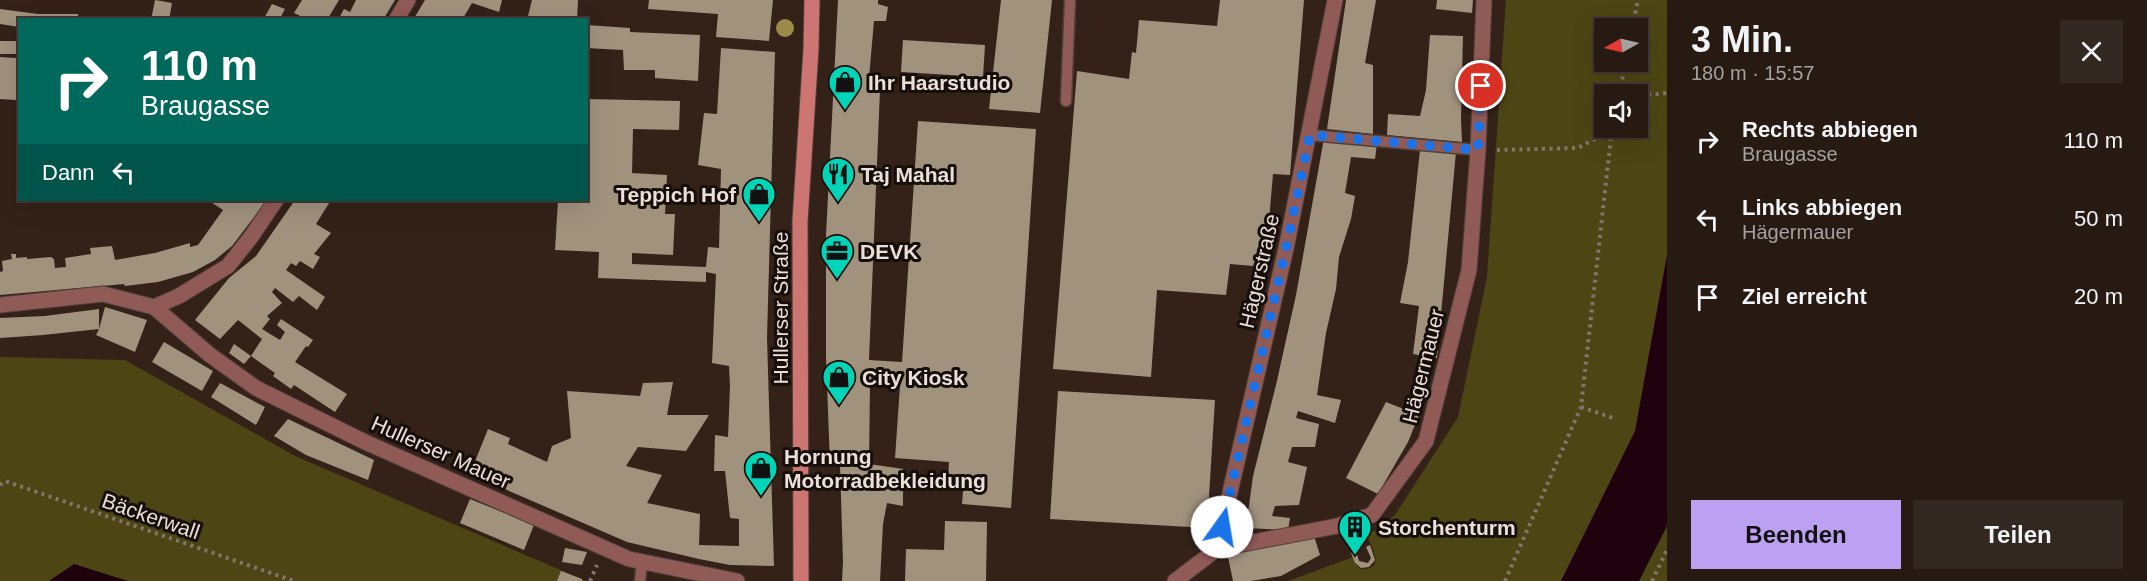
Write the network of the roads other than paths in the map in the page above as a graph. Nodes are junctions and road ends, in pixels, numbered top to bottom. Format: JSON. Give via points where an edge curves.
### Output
{"nodes":[{"id":1,"x":408,"y":0,"type":"edge"},
{"id":2,"x":812,"y":0,"type":"edge"},
{"id":3,"x":1070,"y":0,"type":"edge"},
{"id":4,"x":1335,"y":0,"type":"edge"},
{"id":5,"x":1484,"y":0,"type":"edge"},
{"id":6,"x":397,"y":18,"type":"edge"},
{"id":7,"x":1066,"y":101,"type":"dead end"},
{"id":8,"x":1310,"y":135,"type":"junction"},
{"id":9,"x":1478,"y":150,"type":"junction"},
{"id":10,"x":275,"y":201,"type":"edge"},
{"id":11,"x":0,"y":305,"type":"edge"},
{"id":12,"x":154,"y":307,"type":"junction"},
{"id":13,"x":1217,"y":549,"type":"junction"},
{"id":14,"x":642,"y":562,"type":"junction"},
{"id":15,"x":640,"y":581,"type":"edge"},
{"id":16,"x":737,"y":581,"type":"edge"},
{"id":17,"x":801,"y":581,"type":"edge"},
{"id":18,"x":1175,"y":581,"type":"edge"}],
"edges":[{"from":1,"to":6,"type":"street"},
{"from":2,"to":17,"type":"main road","name":"Hullerser Straße","via":[[800,221]]},
{"from":3,"to":7,"type":"lane"},
{"from":4,"to":8,"type":"street","name":"Hägerstraße"},
{"from":5,"to":9,"type":"street","name":"Hägermauer"},
{"from":8,"to":9,"type":"lane"},
{"from":8,"to":13,"type":"street","name":"Hägerstraße"},
{"from":9,"to":13,"type":"street","name":"Hägermauer","via":[[1469,270],[1426,441],[1372,514],[1337,526]]},
{"from":10,"to":12,"type":"street","via":[[228,266]]},
{"from":11,"to":12,"type":"street","via":[[103,294]]},
{"from":12,"to":14,"type":"street","name":"Hullerser Mauer","via":[[256,388],[365,442]]},
{"from":13,"to":18,"type":"street","name":"Hägermauer"},
{"from":14,"to":15,"type":"lane"},
{"from":14,"to":16,"type":"street","name":"Hullerser Mauer"}]}
